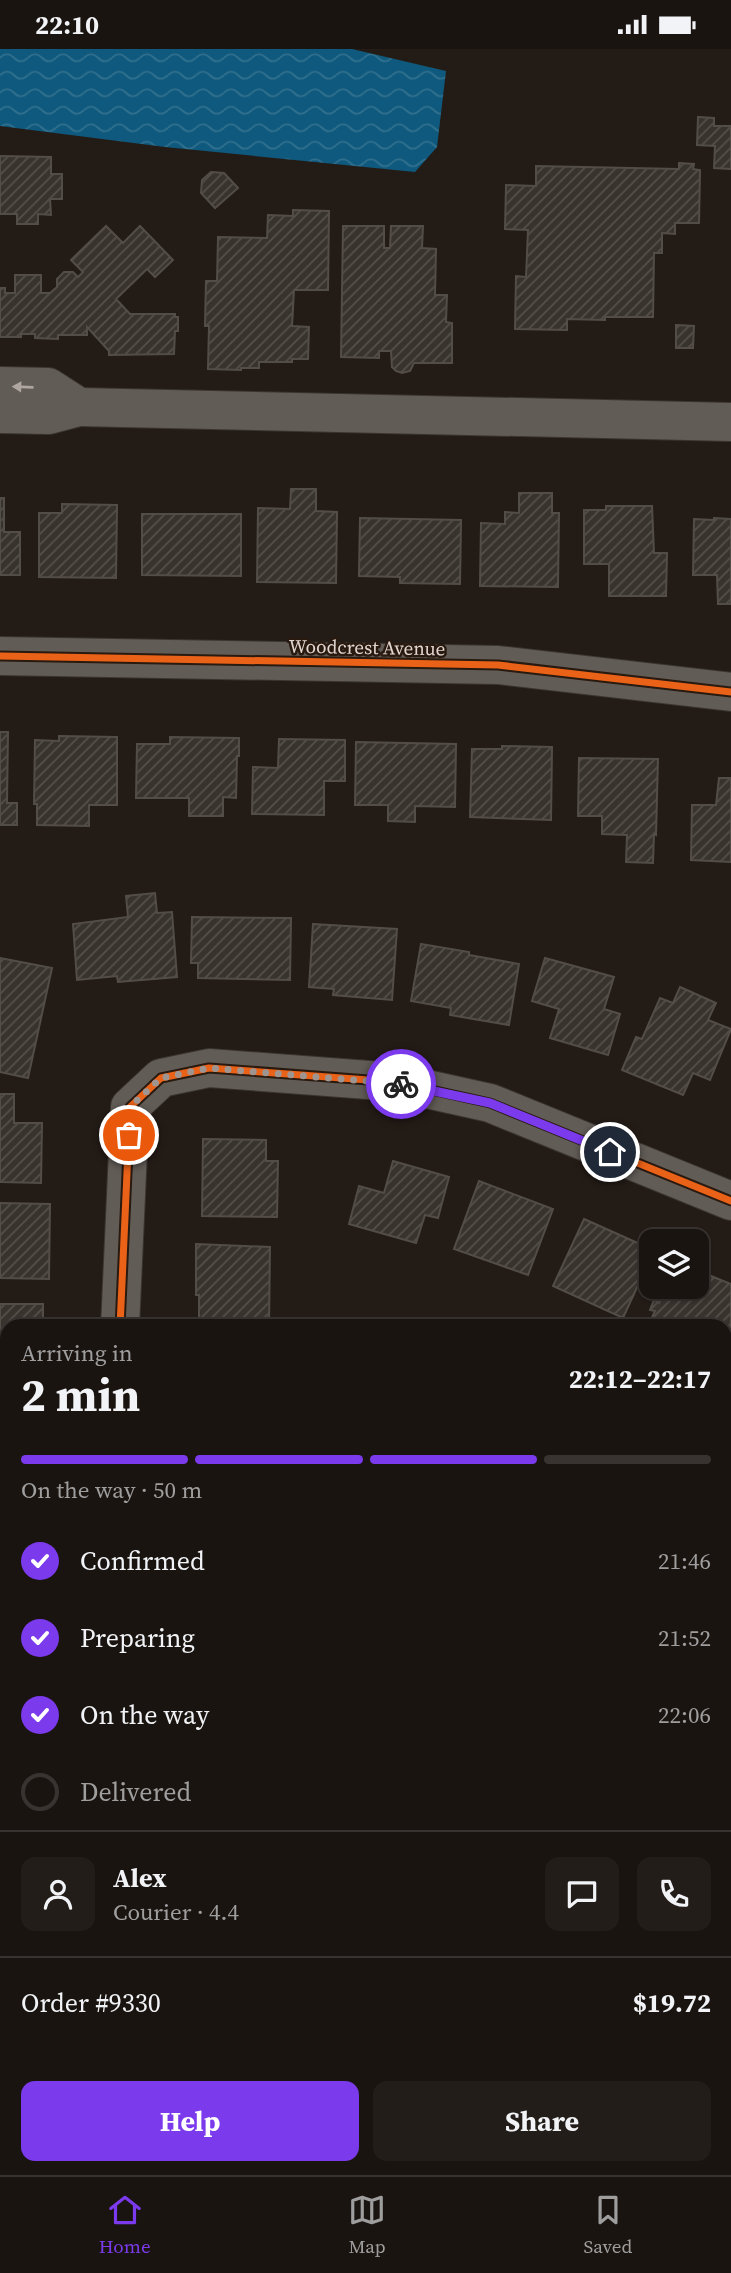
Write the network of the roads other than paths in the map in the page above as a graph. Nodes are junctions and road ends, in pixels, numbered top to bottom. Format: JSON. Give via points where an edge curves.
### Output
{"nodes":[{"id":1,"x":0,"y":386,"type":"edge"},
{"id":2,"x":79,"y":407,"type":"junction"},
{"id":3,"x":0,"y":415,"type":"edge"},
{"id":4,"x":731,"y":422,"type":"edge"},
{"id":5,"x":0,"y":656,"type":"edge"},
{"id":6,"x":731,"y":692,"type":"edge"},
{"id":7,"x":731,"y":1201,"type":"edge"},
{"id":8,"x":120,"y":1319,"type":"edge"}],
"edges":[{"from":2,"to":1,"type":"street","one_way":true,"via":[[48,387]]},
{"from":2,"to":3,"type":"street","via":[[49,415]]},
{"from":2,"to":4,"type":"street"},
{"from":5,"to":6,"type":"street","name":"Woodcrest Avenue","via":[[498,665]]},
{"from":7,"to":8,"type":"street","via":[[490,1103],[395,1082],[209,1068],[161,1078],[130,1107]]}]}
